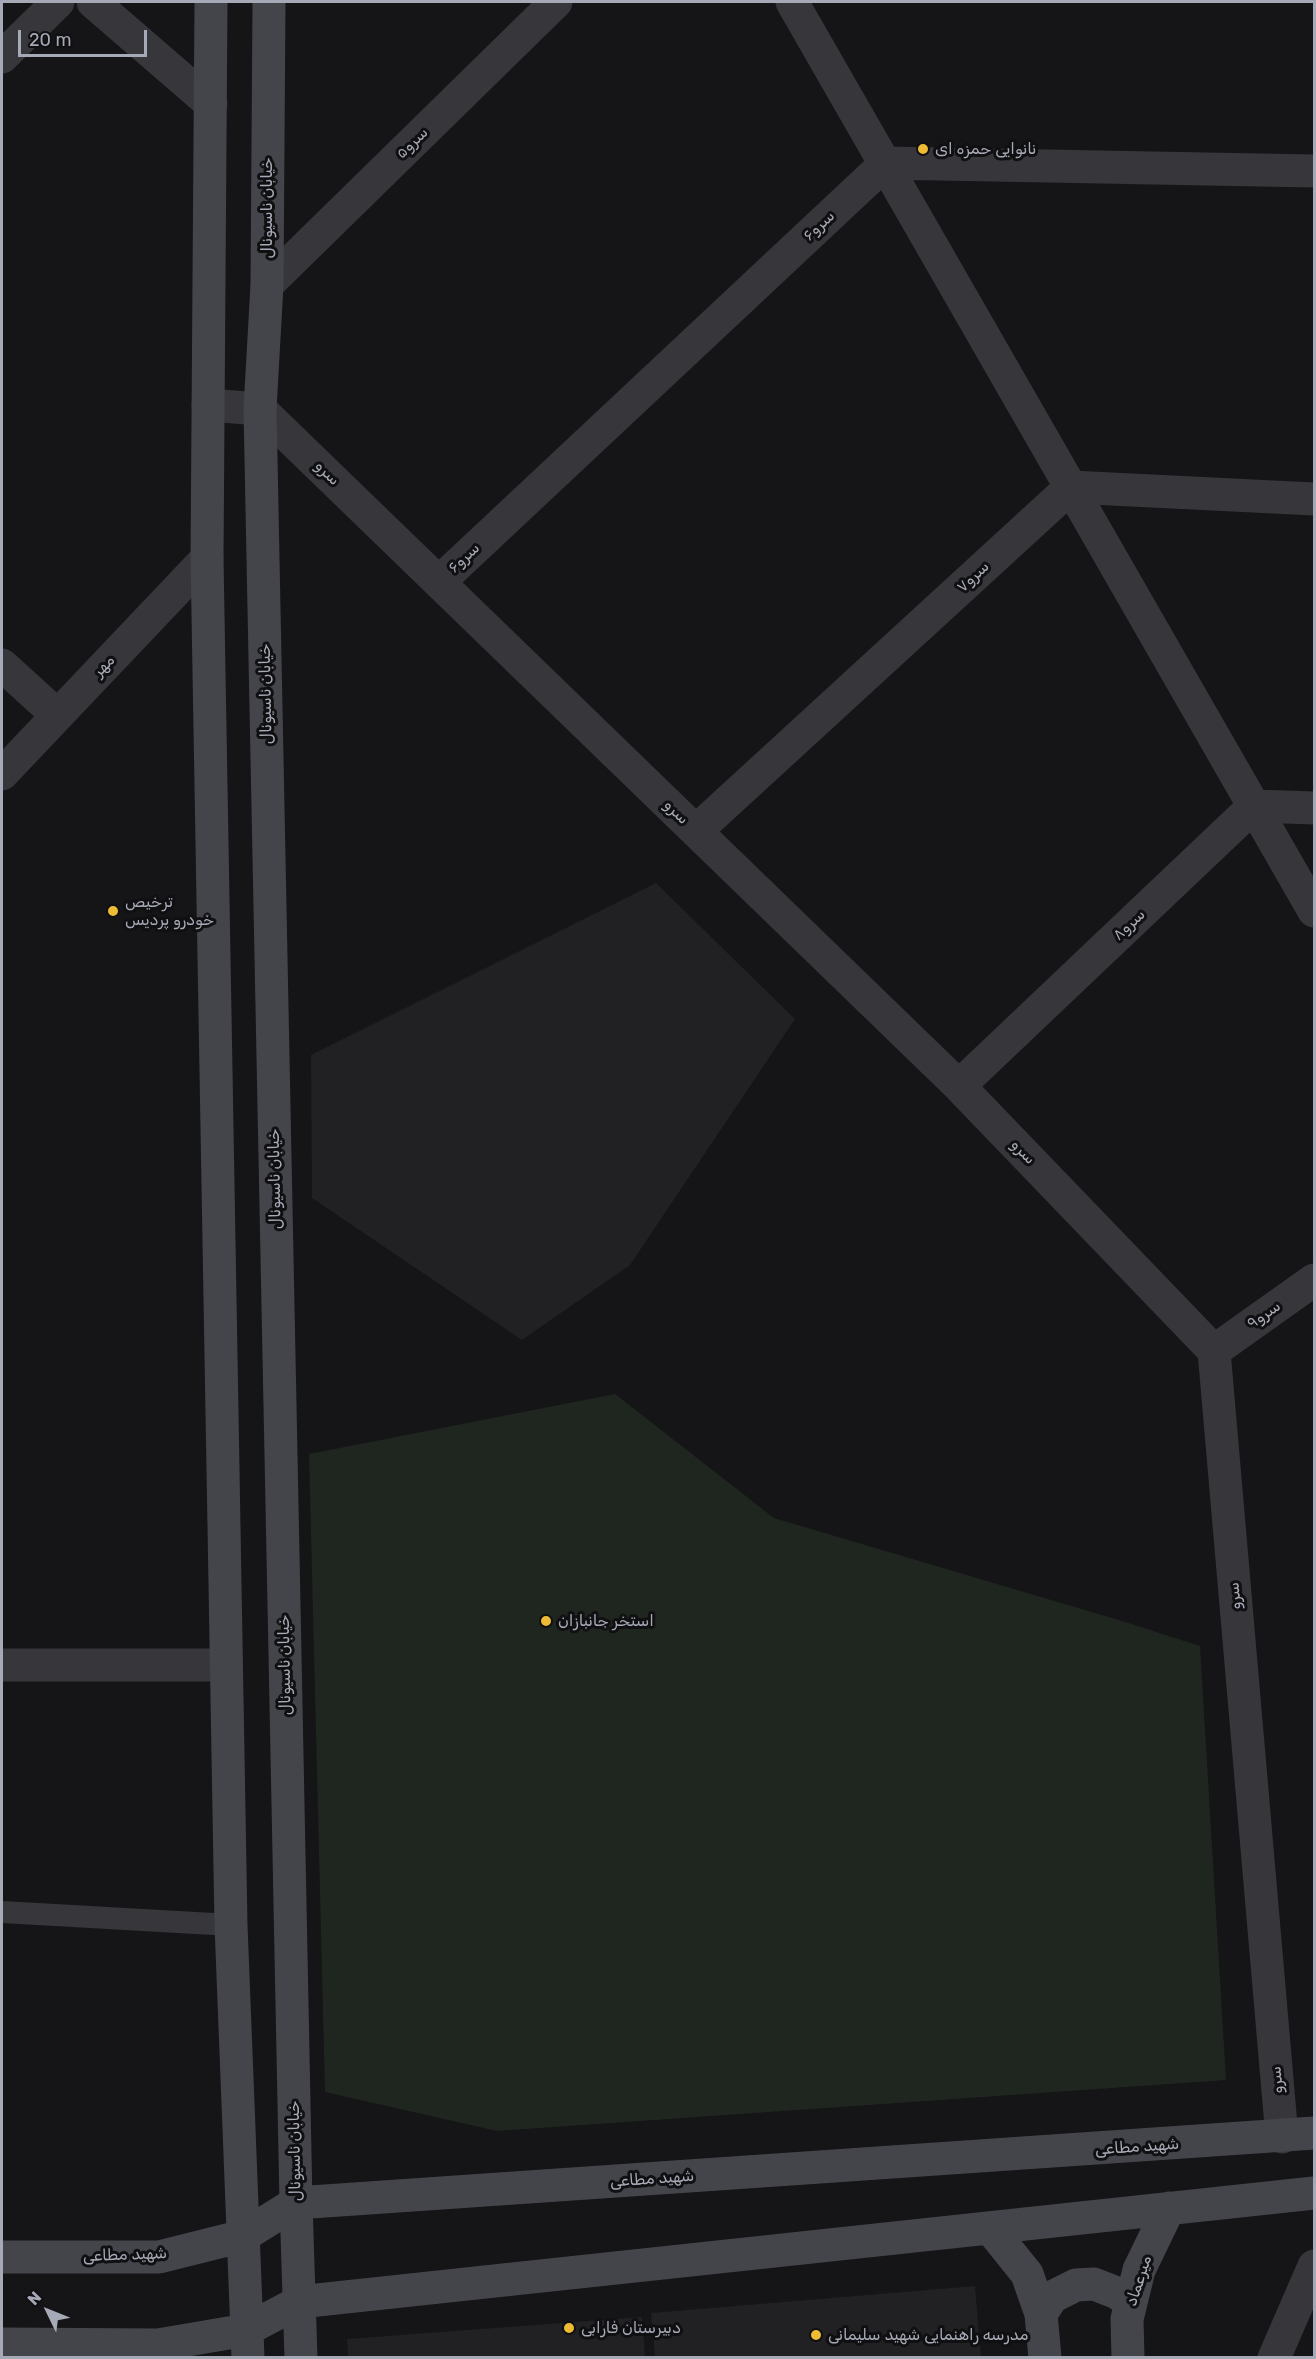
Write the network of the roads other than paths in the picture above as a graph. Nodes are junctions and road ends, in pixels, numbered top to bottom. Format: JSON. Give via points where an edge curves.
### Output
{"nodes":[{"id":1,"x":58,"y":2,"type":"edge"},
{"id":2,"x":93,"y":2,"type":"edge"},
{"id":3,"x":212,"y":2,"type":"edge"},
{"id":4,"x":268,"y":2,"type":"edge"},
{"id":5,"x":556,"y":2,"type":"edge"},
{"id":6,"x":792,"y":2,"type":"edge"},
{"id":7,"x":2,"y":57,"type":"edge"},
{"id":8,"x":211,"y":104,"type":"junction"},
{"id":9,"x":886,"y":164,"type":"junction"},
{"id":10,"x":1314,"y":171,"type":"edge"},
{"id":11,"x":267,"y":285,"type":"junction"},
{"id":12,"x":208,"y":405,"type":"junction"},
{"id":13,"x":260,"y":409,"type":"junction"},
{"id":14,"x":1071,"y":487,"type":"junction"},
{"id":15,"x":1314,"y":499,"type":"edge"},
{"id":16,"x":207,"y":558,"type":"junction"},
{"id":17,"x":439,"y":582,"type":"junction"},
{"id":18,"x":2,"y":665,"type":"edge"},
{"id":19,"x":57,"y":715,"type":"junction"},
{"id":20,"x":2,"y":774,"type":"edge"},
{"id":21,"x":1254,"y":806,"type":"junction"},
{"id":22,"x":1314,"y":808,"type":"edge"},
{"id":23,"x":696,"y":831,"type":"junction"},
{"id":24,"x":1314,"y":910,"type":"edge"},
{"id":25,"x":959,"y":1086,"type":"junction"},
{"id":26,"x":1314,"y":1280,"type":"edge"},
{"id":27,"x":1214,"y":1351,"type":"junction"},
{"id":28,"x":2,"y":1665,"type":"edge"},
{"id":29,"x":225,"y":1665,"type":"junction"},
{"id":30,"x":2,"y":1912,"type":"edge"},
{"id":31,"x":231,"y":1925,"type":"junction"},
{"id":32,"x":1314,"y":2133,"type":"edge"},
{"id":33,"x":1282,"y":2137,"type":"junction"},
{"id":34,"x":1314,"y":2193,"type":"edge"},
{"id":35,"x":296,"y":2203,"type":"junction"},
{"id":36,"x":1169,"y":2208,"type":"junction"},
{"id":37,"x":990,"y":2228,"type":"junction"},
{"id":38,"x":243,"y":2236,"type":"junction"},
{"id":39,"x":2,"y":2257,"type":"edge"},
{"id":40,"x":1314,"y":2266,"type":"edge"},
{"id":41,"x":299,"y":2302,"type":"junction"},
{"id":42,"x":1131,"y":2302,"type":"junction"},
{"id":43,"x":1041,"y":2314,"type":"junction"},
{"id":44,"x":2,"y":2344,"type":"edge"},
{"id":45,"x":247,"y":2344,"type":"edge"},
{"id":46,"x":301,"y":2358,"type":"edge"},
{"id":47,"x":1045,"y":2358,"type":"edge"},
{"id":48,"x":1128,"y":2358,"type":"edge"},
{"id":49,"x":1274,"y":2358,"type":"edge"}],
"edges":[{"from":1,"to":7,"type":"street"},
{"from":2,"to":8,"type":"street"},
{"from":3,"to":8,"type":"street"},
{"from":4,"to":11,"type":"street","name":"خیابان ناسیونال"},
{"from":5,"to":11,"type":"street","name":"سرو۵"},
{"from":6,"to":9,"type":"street"},
{"from":8,"to":12,"type":"street"},
{"from":9,"to":10,"type":"street"},
{"from":9,"to":14,"type":"street"},
{"from":9,"to":17,"type":"street","name":"سرو۶"},
{"from":11,"to":13,"type":"street","name":"خیابان ناسیونال"},
{"from":12,"to":13,"type":"street"},
{"from":12,"to":16,"type":"street"},
{"from":13,"to":17,"type":"street","name":"سرو"},
{"from":13,"to":35,"type":"street","name":"خیابان ناسیونال"},
{"from":14,"to":15,"type":"street"},
{"from":14,"to":21,"type":"street"},
{"from":14,"to":23,"type":"street","name":"سرو۷"},
{"from":16,"to":19,"type":"street","name":"مهر"},
{"from":16,"to":29,"type":"street"},
{"from":17,"to":23,"type":"street","name":"سرو"},
{"from":18,"to":19,"type":"street"},
{"from":19,"to":20,"type":"street","name":"مهر"},
{"from":21,"to":22,"type":"street"},
{"from":21,"to":24,"type":"street"},
{"from":21,"to":25,"type":"street","name":"سرو۸"},
{"from":23,"to":25,"type":"street","name":"سرو"},
{"from":25,"to":27,"type":"street","name":"سرو"},
{"from":26,"to":27,"type":"street","name":"سرو۹"},
{"from":27,"to":33,"type":"street","name":"سرو"},
{"from":28,"to":29,"type":"street"},
{"from":29,"to":31,"type":"street"},
{"from":30,"to":31,"type":"lane"},
{"from":31,"to":38,"type":"street"},
{"from":32,"to":33,"type":"street","name":"شهید مطاعی"},
{"from":33,"to":35,"type":"street","name":"شهید مطاعی"},
{"from":34,"to":36,"type":"street"},
{"from":35,"to":38,"type":"street","name":"شهید مطاعی"},
{"from":35,"to":41,"type":"street","name":"خیابان ناسیونال"},
{"from":36,"to":37,"type":"street"},
{"from":36,"to":42,"type":"street","name":"میرعماد","via":[[1139,2270]]},
{"from":37,"to":41,"type":"street"},
{"from":37,"to":43,"type":"street","via":[[1027,2274]]},
{"from":38,"to":39,"type":"street","name":"شهید مطاعی","via":[[159,2257]]},
{"from":38,"to":45,"type":"street"},
{"from":40,"to":49,"type":"street"},
{"from":41,"to":45,"type":"street"},
{"from":41,"to":46,"type":"street","name":"خیابان ناسیونال"},
{"from":42,"to":43,"type":"street","via":[[1094,2284],[1076,2285],[1052,2297]]},
{"from":42,"to":48,"type":"street","name":"میرعماد","via":[[1127,2319]]},
{"from":43,"to":47,"type":"street"},
{"from":44,"to":45,"type":"street"}]}
